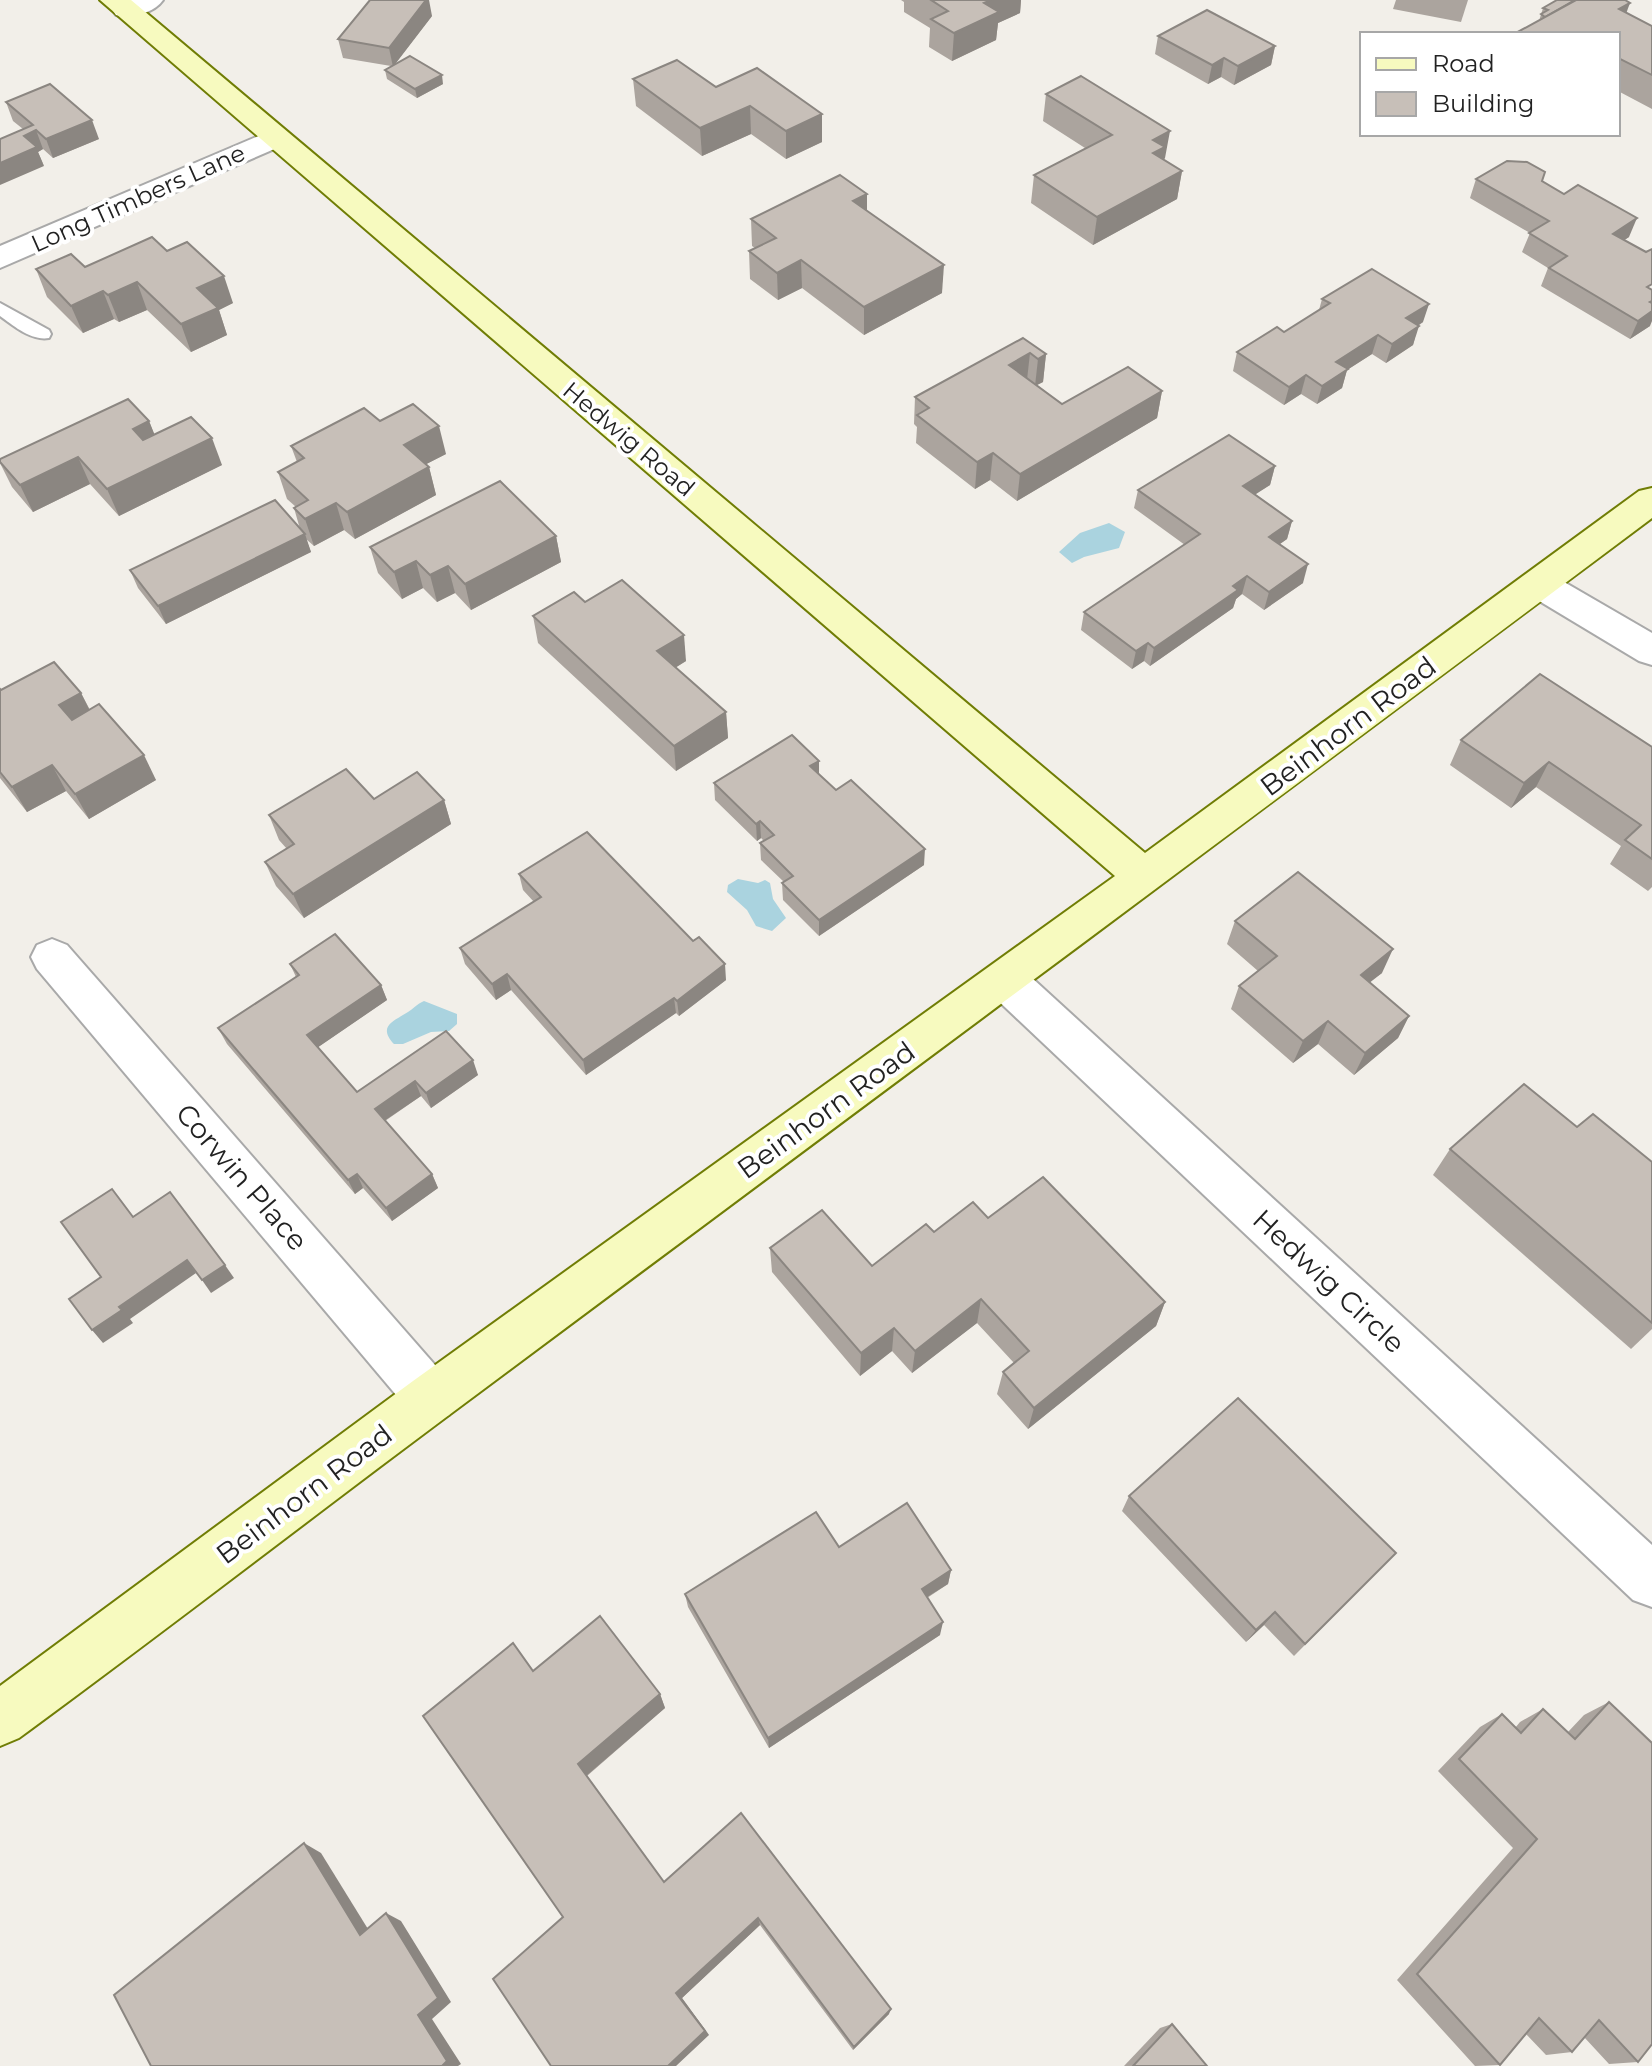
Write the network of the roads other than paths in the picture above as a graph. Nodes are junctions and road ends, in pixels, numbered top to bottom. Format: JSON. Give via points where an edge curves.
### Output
{"nodes":[{"id":1,"x":130,"y":3,"type":"edge"},
{"id":2,"x":275,"y":138,"type":"junction"},
{"id":3,"x":0,"y":258,"type":"edge"},
{"id":4,"x":0,"y":308,"type":"edge"},
{"id":5,"x":43,"y":334,"type":"dead end"},
{"id":6,"x":1652,"y":500,"type":"edge"},
{"id":7,"x":1539,"y":584,"type":"junction"},
{"id":8,"x":1652,"y":651,"type":"edge"},
{"id":9,"x":1145,"y":878,"type":"junction"},
{"id":10,"x":52,"y":957,"type":"dead end"},
{"id":11,"x":1005,"y":980,"type":"junction"},
{"id":12,"x":431,"y":1398,"type":"junction"},
{"id":13,"x":1652,"y":1581,"type":"edge"},
{"id":14,"x":0,"y":1719,"type":"edge"}],
"edges":[{"from":1,"to":2,"type":"street","name":"Hedwig Road"},
{"from":2,"to":3,"type":"street","name":"Long Timbers Lane"},
{"from":2,"to":9,"type":"street","name":"Hedwig Road"},
{"from":4,"to":5,"type":"lane"},
{"from":6,"to":7,"type":"street","name":"Beinhorn Road"},
{"from":7,"to":8,"type":"street"},
{"from":7,"to":9,"type":"street","name":"Beinhorn Road"},
{"from":9,"to":11,"type":"street","name":"Beinhorn Road"},
{"from":10,"to":12,"type":"street","name":"Corwin Place"},
{"from":11,"to":12,"type":"street","name":"Beinhorn Road"},
{"from":11,"to":13,"type":"street","name":"Hedwig Circle"},
{"from":12,"to":14,"type":"street","name":"Beinhorn Road"}]}
